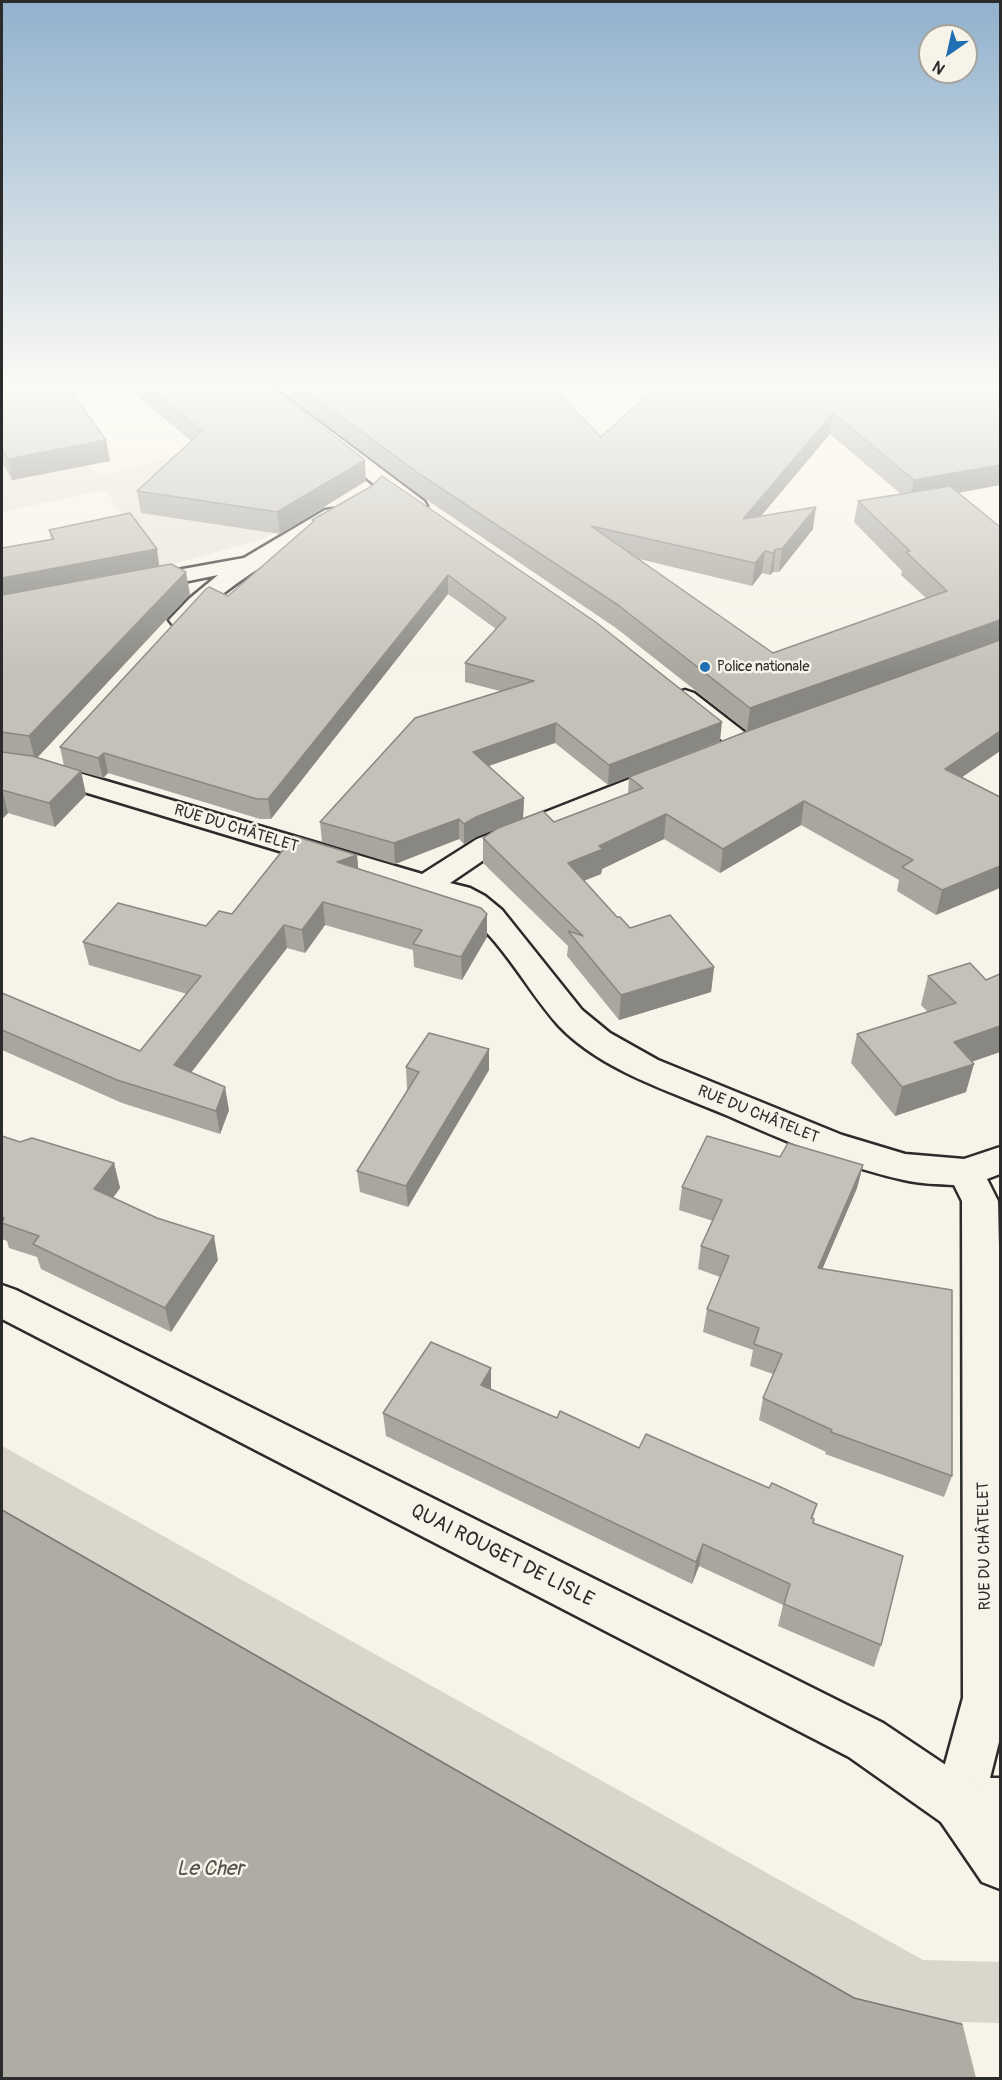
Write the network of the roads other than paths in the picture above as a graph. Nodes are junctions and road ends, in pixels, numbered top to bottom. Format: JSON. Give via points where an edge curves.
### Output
{"nodes":[{"id":1,"x":381,"y":482,"type":"edge"},
{"id":2,"x":386,"y":482,"type":"edge"},
{"id":3,"x":431,"y":516,"type":"edge"},
{"id":4,"x":251,"y":562,"type":"junction"},
{"id":5,"x":126,"y":586,"type":"edge"},
{"id":6,"x":167,"y":635,"type":"edge"},
{"id":7,"x":670,"y":686,"type":"edge"},
{"id":8,"x":743,"y":744,"type":"edge"},
{"id":9,"x":2,"y":764,"type":"edge"},
{"id":10,"x":687,"y":766,"type":"edge"},
{"id":11,"x":427,"y":884,"type":"junction"},
{"id":12,"x":983,"y":1166,"type":"edge"},
{"id":13,"x":2,"y":1301,"type":"edge"},
{"id":14,"x":980,"y":1804,"type":"edge"},
{"id":15,"x":1000,"y":1864,"type":"edge"}],
"edges":[{"from":1,"to":4,"type":"street","via":[[359,500]]},
{"from":2,"to":3,"type":"street"},
{"from":4,"to":5,"type":"street"},
{"from":4,"to":6,"type":"street","via":[[199,601]]},
{"from":7,"to":8,"type":"street"},
{"from":9,"to":11,"type":"street","name":"RUE DU CHÂTELET","via":[[50,763]]},
{"from":10,"to":11,"type":"street","via":[[487,845]]},
{"from":11,"to":12,"type":"street","name":"RUE DU CHÂTELET","via":[[474,903],[491,917],[571,1018],[598,1041],[646,1068],[831,1145],[905,1167]]},
{"from":12,"to":14,"type":"street","name":"RUE DU CHÂTELET","via":[[980,1201],[987,1698]]},
{"from":13,"to":14,"type":"street","name":"QUAI ROUGET DE LISLE","via":[[866,1740]]},
{"from":14,"to":15,"type":"street"}]}
